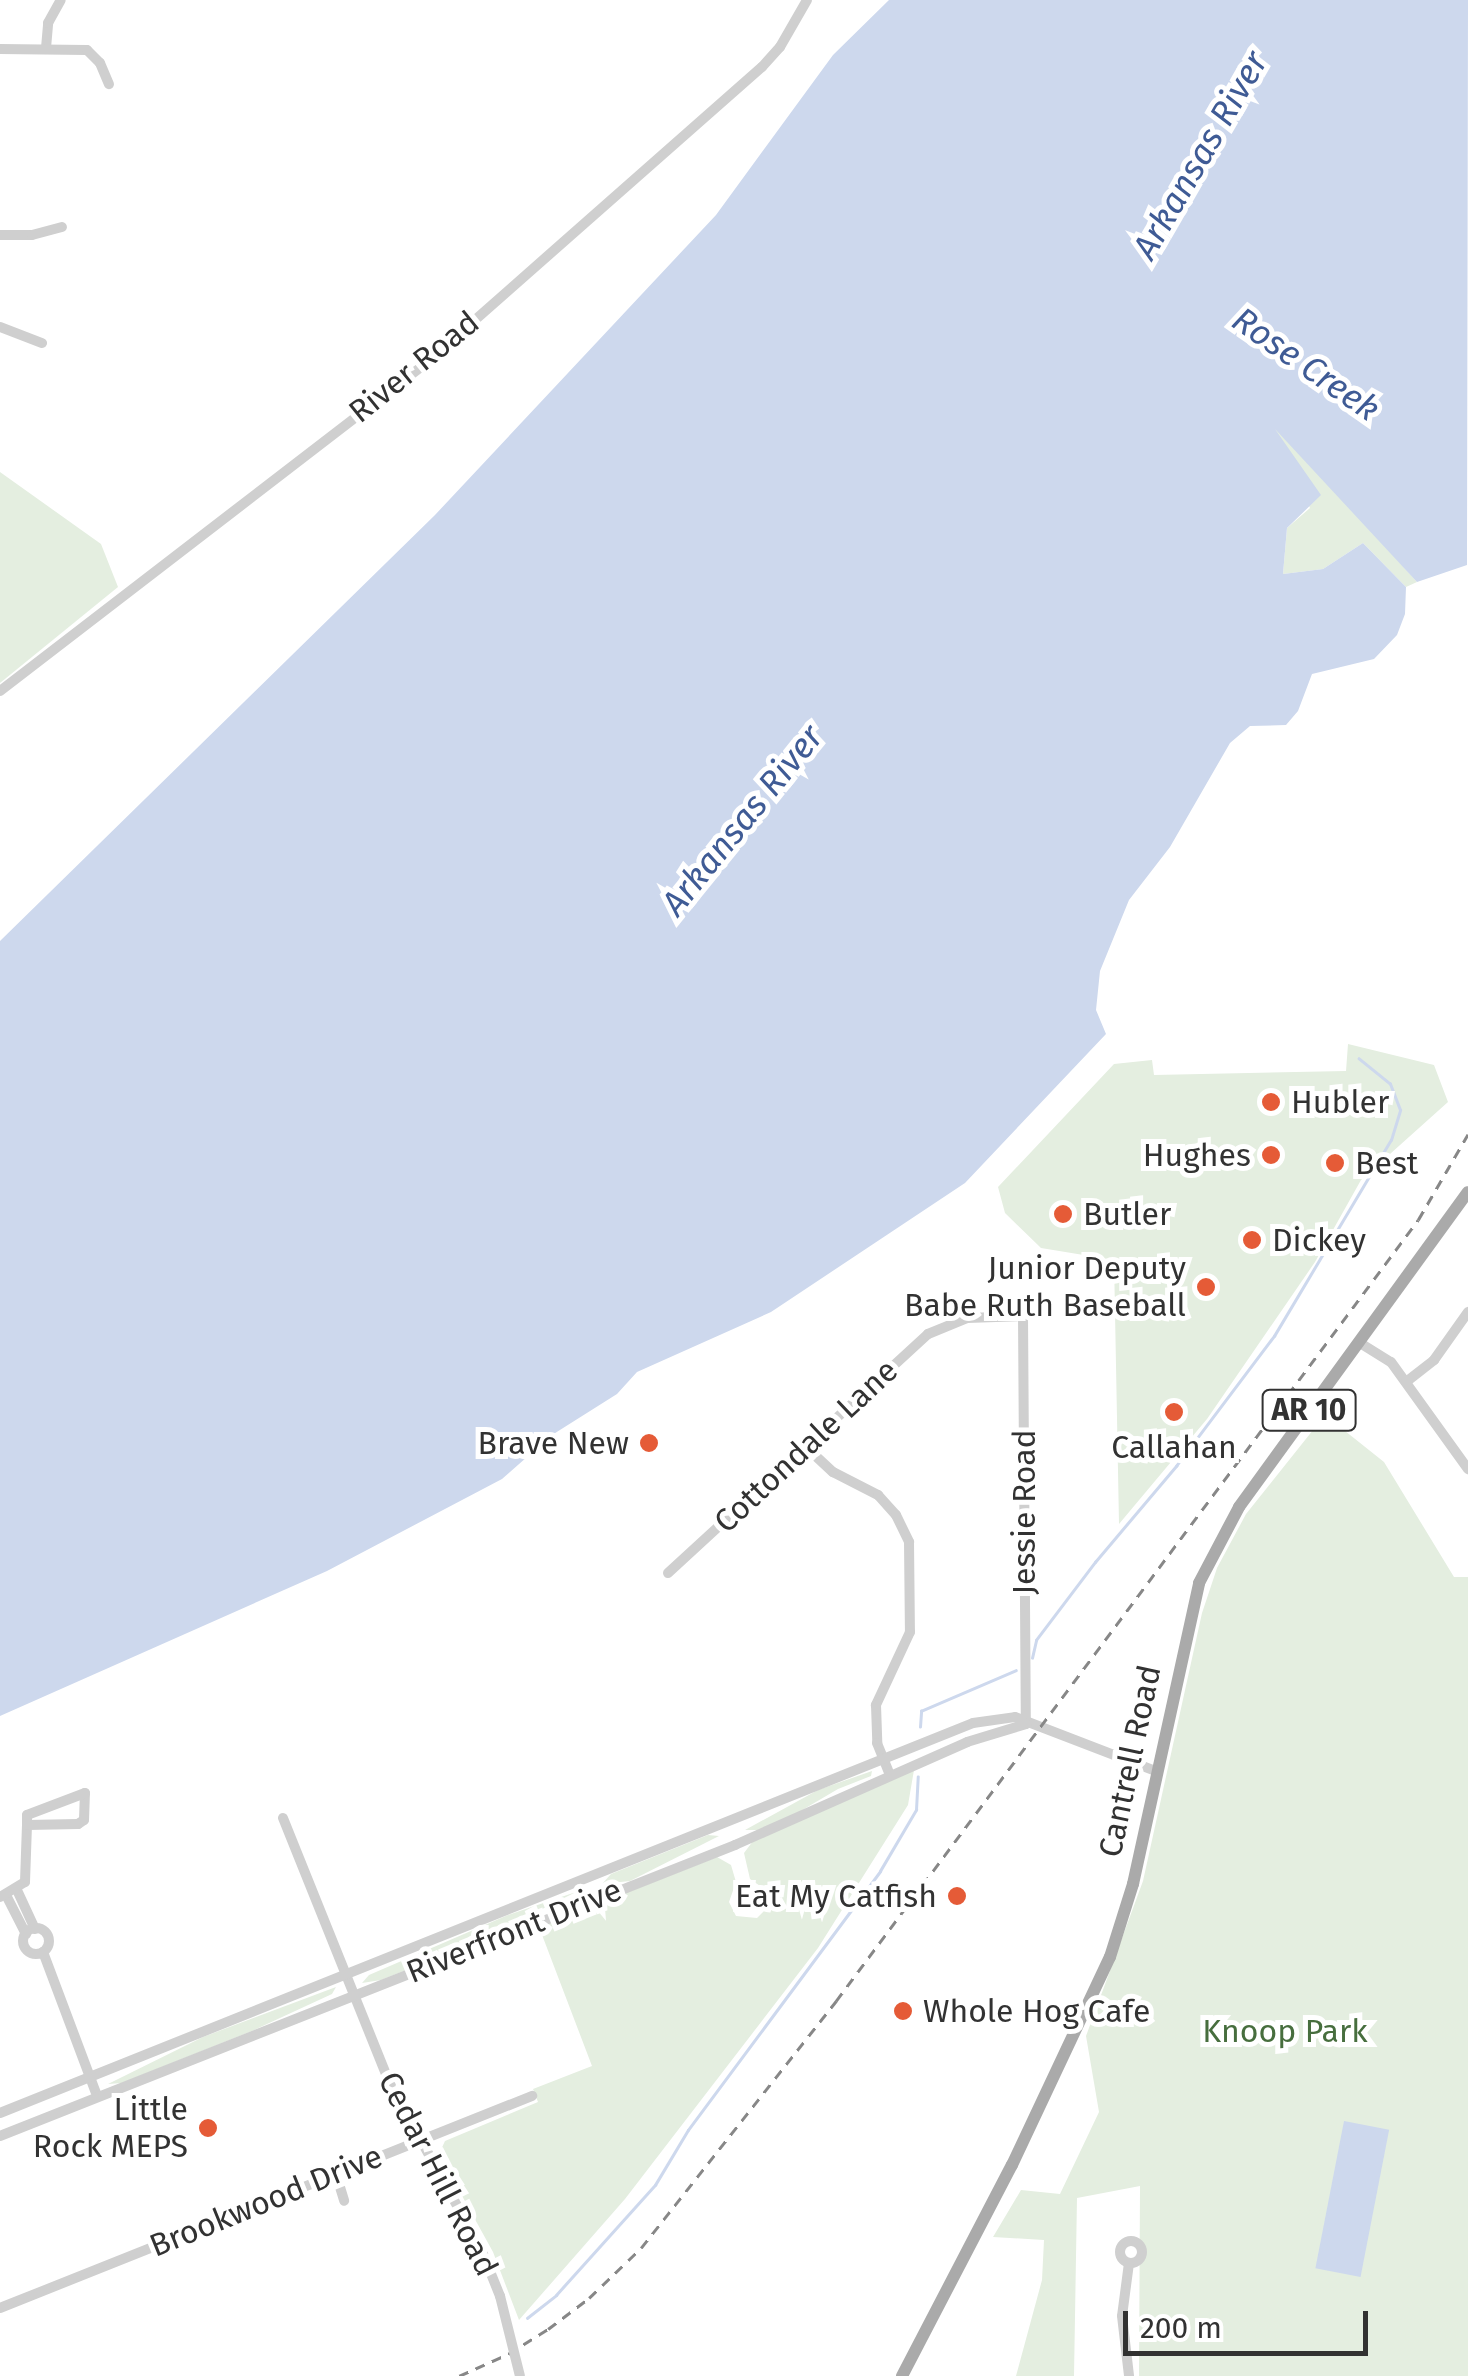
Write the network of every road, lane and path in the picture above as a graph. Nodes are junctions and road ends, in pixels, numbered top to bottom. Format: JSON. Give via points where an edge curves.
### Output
{"nodes":[{"id":1,"x":62,"y":0,"type":"edge"},
{"id":2,"x":807,"y":0,"type":"edge"},
{"id":3,"x":46,"y":48,"type":"junction"},
{"id":4,"x":0,"y":49,"type":"edge"},
{"id":5,"x":109,"y":84,"type":"dead end"},
{"id":6,"x":62,"y":227,"type":"dead end"},
{"id":7,"x":0,"y":235,"type":"edge"},
{"id":8,"x":0,"y":327,"type":"edge"},
{"id":9,"x":42,"y":343,"type":"dead end"},
{"id":10,"x":0,"y":691,"type":"edge"},
{"id":11,"x":1468,"y":1192,"type":"edge"},
{"id":12,"x":1468,"y":1312,"type":"edge"},
{"id":13,"x":1007,"y":1316,"type":"joint"},
{"id":14,"x":1360,"y":1342,"type":"junction"},
{"id":15,"x":1406,"y":1382,"type":"junction"},
{"id":16,"x":806,"y":1447,"type":"junction"},
{"id":17,"x":1468,"y":1469,"type":"edge"},
{"id":18,"x":668,"y":1574,"type":"dead end"},
{"id":19,"x":1026,"y":1724,"type":"junction"},
{"id":20,"x":884,"y":1760,"type":"junction"},
{"id":21,"x":1158,"y":1772,"type":"junction"},
{"id":22,"x":890,"y":1776,"type":"junction"},
{"id":23,"x":283,"y":1818,"type":"dead end"},
{"id":24,"x":27,"y":1825,"type":"junction"},
{"id":25,"x":8,"y":1894,"type":"edge"},
{"id":26,"x":31,"y":1931,"type":"junction"},
{"id":27,"x":44,"y":1952,"type":"junction"},
{"id":28,"x":346,"y":1976,"type":"junction"},
{"id":29,"x":354,"y":1995,"type":"junction"},
{"id":30,"x":90,"y":2078,"type":"junction"},
{"id":31,"x":96,"y":2096,"type":"junction"},
{"id":32,"x":532,"y":2096,"type":"dead end"},
{"id":33,"x":0,"y":2113,"type":"edge"},
{"id":34,"x":0,"y":2136,"type":"edge"},
{"id":35,"x":417,"y":2140,"type":"junction"},
{"id":36,"x":336,"y":2174,"type":"junction"},
{"id":37,"x":344,"y":2201,"type":"dead end"},
{"id":38,"x":1129,"y":2263,"type":"dead end"},
{"id":39,"x":0,"y":2308,"type":"edge"},
{"id":40,"x":520,"y":2376,"type":"edge"},
{"id":41,"x":902,"y":2376,"type":"edge"},
{"id":42,"x":1129,"y":2376,"type":"edge"}],
"edges":[{"from":1,"to":3,"type":"street","via":[[48,23]]},
{"from":2,"to":10,"type":"street","name":"River Road","via":[[762,67],[425,364]]},
{"from":3,"to":4,"type":"street"},
{"from":3,"to":5,"type":"street","via":[[87,50]]},
{"from":6,"to":7,"type":"street"},
{"from":8,"to":9,"type":"street"},
{"from":11,"to":14,"type":"main road","name":"Cantrell Road","number":"AR 10"},
{"from":12,"to":15,"type":"street","via":[[1434,1360]]},
{"from":13,"to":16,"type":"street","name":"Cottondale Lane","via":[[966,1318],[928,1334]]},
{"from":13,"to":19,"type":"street","name":"Jessie Road","via":[[1023,1316]]},
{"from":14,"to":15,"type":"street","via":[[1387,1358]]},
{"from":14,"to":21,"type":"main road","name":"Cantrell Road","number":"AR 10","via":[[1239,1507],[1199,1583]]},
{"from":15,"to":17,"type":"street"},
{"from":16,"to":18,"type":"street","name":"Cottondale Lane"},
{"from":16,"to":20,"type":"street","via":[[832,1472],[878,1495],[909,1542],[910,1632],[876,1705]]},
{"from":19,"to":20,"type":"street","name":"Riverfront Drive","via":[[1016,1717],[982,1720]]},
{"from":19,"to":21,"type":"street","name":"Riverfront Drive"},
{"from":19,"to":22,"type":"street","name":"Riverfront Drive"},
{"from":20,"to":22,"type":"street"},
{"from":20,"to":28,"type":"street","name":"Riverfront Drive"},
{"from":21,"to":41,"type":"main road","name":"Cantrell Road","number":"AR 10","via":[[1110,1957]]},
{"from":22,"to":29,"type":"street","name":"Riverfront Drive","via":[[735,1845]]},
{"from":23,"to":28,"type":"street","name":"Cedar Hill Road"},
{"from":24,"to":24,"type":"street","via":[[78,1824],[85,1793],[26,1815]]},
{"from":24,"to":25,"type":"street","via":[[26,1879]]},
{"from":25,"to":26,"type":"street"},
{"from":26,"to":27,"type":"street","via":[[48,1938]]},
{"from":26,"to":27,"type":"street","via":[[24,1943],[28,1951]]},
{"from":27,"to":30,"type":"street"},
{"from":28,"to":29,"type":"street","name":"Cedar Hill Road"},
{"from":28,"to":30,"type":"street","name":"Riverfront Drive"},
{"from":29,"to":31,"type":"street","name":"Riverfront Drive"},
{"from":29,"to":35,"type":"street","name":"Cedar Hill Road"},
{"from":30,"to":31,"type":"street"},
{"from":30,"to":33,"type":"street","name":"Riverfront Drive"},
{"from":31,"to":34,"type":"street","name":"Riverfront Drive"},
{"from":32,"to":35,"type":"street","name":"Brookwood Drive"},
{"from":35,"to":36,"type":"street","name":"Brookwood Drive"},
{"from":35,"to":40,"type":"street","name":"Cedar Hill Road","bridge":true,"via":[[469,2226],[500,2296]]},
{"from":36,"to":37,"type":"street"},
{"from":36,"to":39,"type":"street","name":"Brookwood Drive"},
{"from":38,"to":42,"type":"street","via":[[1122,2316]]}]}
